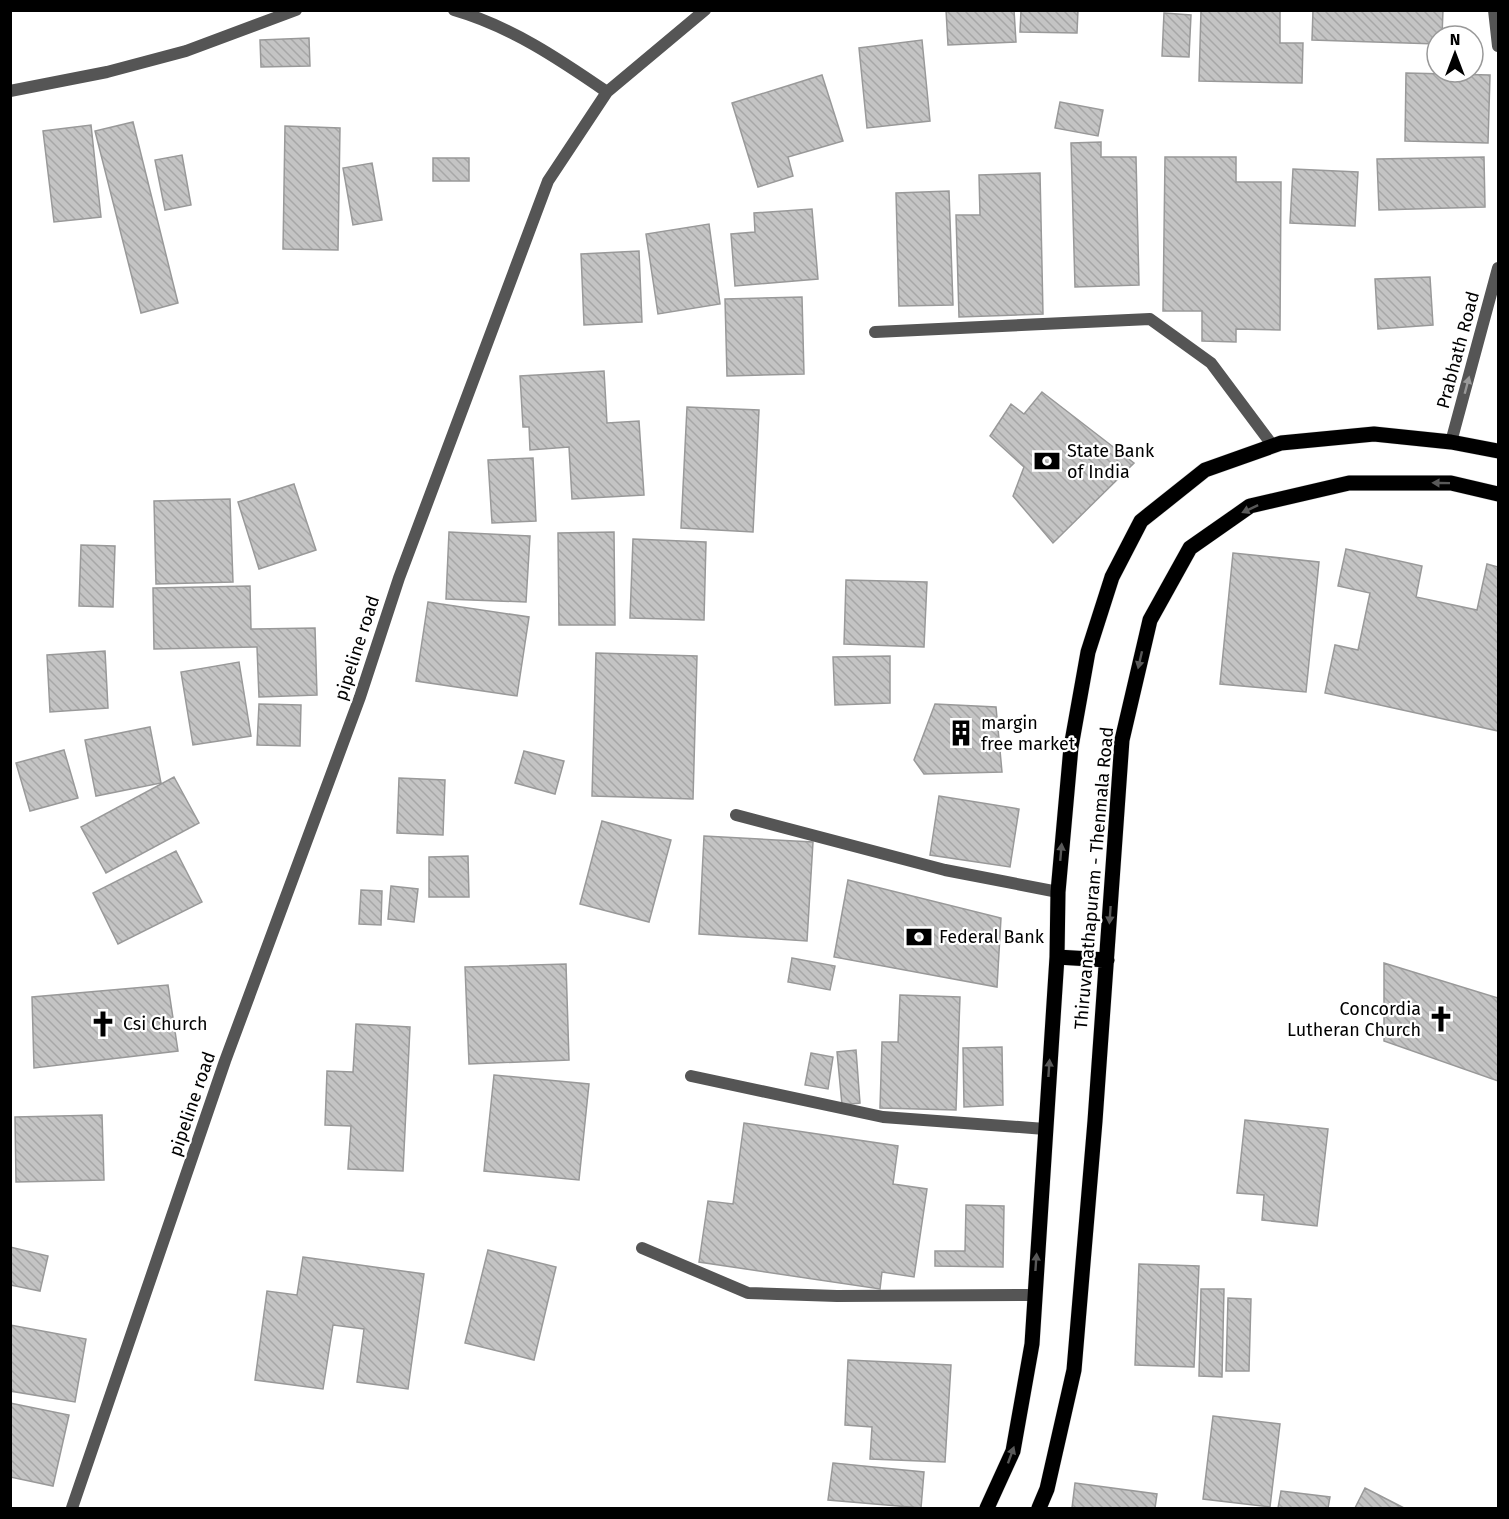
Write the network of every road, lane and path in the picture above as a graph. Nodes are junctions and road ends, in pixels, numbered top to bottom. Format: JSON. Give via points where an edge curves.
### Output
{"nodes":[{"id":1,"x":296,"y":10,"type":"edge"},
{"id":2,"x":454,"y":10,"type":"edge"},
{"id":3,"x":705,"y":10,"type":"edge"},
{"id":4,"x":1494,"y":10,"type":"edge"},
{"id":5,"x":1498,"y":46,"type":"edge"},
{"id":6,"x":10,"y":91,"type":"edge"},
{"id":7,"x":607,"y":92,"type":"junction"},
{"id":8,"x":1498,"y":268,"type":"edge"},
{"id":9,"x":875,"y":332,"type":"dead end"},
{"id":10,"x":1451,"y":442,"type":"junction"},
{"id":11,"x":1273,"y":446,"type":"junction"},
{"id":12,"x":1498,"y":451,"type":"edge"},
{"id":13,"x":1498,"y":494,"type":"edge"},
{"id":14,"x":736,"y":814,"type":"dead end"},
{"id":15,"x":1058,"y":892,"type":"junction"},
{"id":16,"x":1057,"y":957,"type":"junction"},
{"id":17,"x":1107,"y":960,"type":"junction"},
{"id":18,"x":691,"y":1076,"type":"dead end"},
{"id":19,"x":1045,"y":1129,"type":"junction"},
{"id":20,"x":642,"y":1248,"type":"dead end"},
{"id":21,"x":1034,"y":1295,"type":"junction"},
{"id":22,"x":72,"y":1509,"type":"edge"},
{"id":23,"x":987,"y":1509,"type":"edge"},
{"id":24,"x":1039,"y":1509,"type":"edge"}],
"edges":[{"from":1,"to":6,"type":"street","via":[[186,51]]},
{"from":2,"to":7,"type":"street","via":[[481,18],[553,55]]},
{"from":3,"to":7,"type":"street","name":"pipeline road"},
{"from":4,"to":5,"type":"street"},
{"from":7,"to":22,"type":"street","name":"pipeline road","via":[[548,181],[399,578],[360,698],[225,1061]]},
{"from":10,"to":8,"type":"street","name":"Prabhath Road","one_way":true},
{"from":9,"to":11,"type":"street","via":[[1150,320],[1211,363]]},
{"from":10,"to":11,"type":"main road","via":[[1374,434]]},
{"from":10,"to":12,"type":"main road"},
{"from":15,"to":11,"type":"main road","one_way":true,"via":[[1072,736],[1088,652],[1112,577],[1141,521],[1205,470]]},
{"from":13,"to":17,"type":"main road","name":"Thiruvanathapuram - Thenmala Road","one_way":true,"via":[[1450,483],[1349,483],[1250,506],[1190,548],[1149,620],[1122,740]]},
{"from":14,"to":15,"type":"street","via":[[945,870]]},
{"from":15,"to":16,"type":"main road"},
{"from":16,"to":17,"type":"main road"},
{"from":19,"to":16,"type":"main road","one_way":true},
{"from":17,"to":24,"type":"main road","name":"Thiruvanathapuram - Thenmala Road","via":[[1074,1370]]},
{"from":18,"to":19,"type":"street","via":[[883,1117]]},
{"from":21,"to":19,"type":"main road","one_way":true},
{"from":20,"to":21,"type":"street","via":[[748,1293]]},
{"from":23,"to":21,"type":"main road","one_way":true,"via":[[1013,1451],[1032,1344]]}]}
